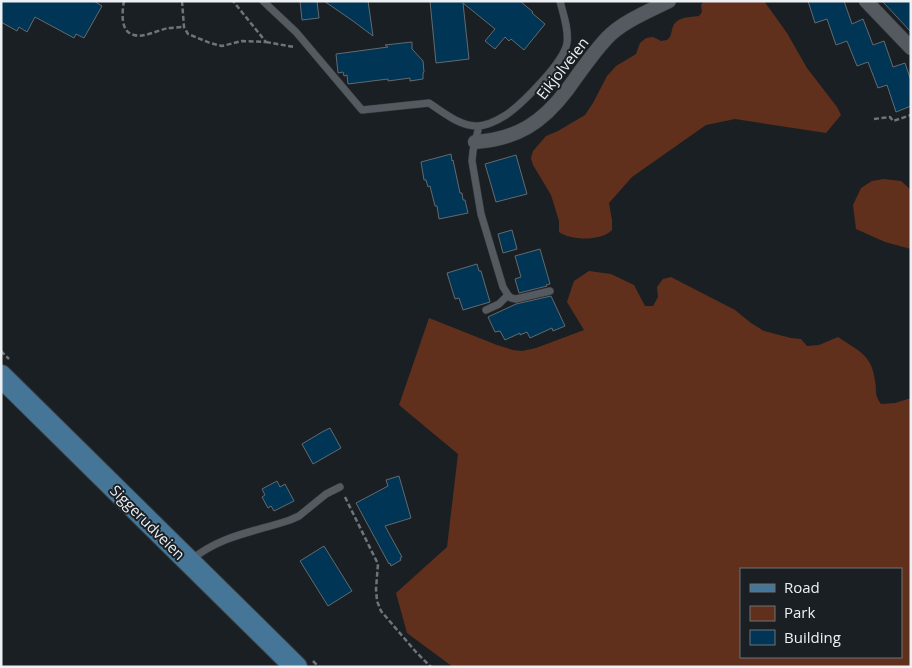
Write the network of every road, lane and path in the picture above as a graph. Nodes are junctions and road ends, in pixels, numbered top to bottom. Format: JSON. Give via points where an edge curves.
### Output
{"nodes":[{"id":1,"x":124,"y":1,"type":"edge"},
{"id":2,"x":182,"y":1,"type":"edge"},
{"id":3,"x":233,"y":1,"type":"edge"},
{"id":4,"x":262,"y":1,"type":"edge"},
{"id":5,"x":560,"y":1,"type":"edge"},
{"id":6,"x":669,"y":1,"type":"edge"},
{"id":7,"x":866,"y":1,"type":"edge"},
{"id":8,"x":184,"y":27,"type":"junction"},
{"id":9,"x":266,"y":42,"type":"junction"},
{"id":10,"x":911,"y":48,"type":"edge"},
{"id":11,"x":310,"y":49,"type":"junction"},
{"id":12,"x":911,"y":115,"type":"edge"},
{"id":13,"x":874,"y":119,"type":"dead end"},
{"id":14,"x":479,"y":126,"type":"junction"},
{"id":15,"x":475,"y":142,"type":"junction"},
{"id":16,"x":550,"y":291,"type":"dead end"},
{"id":17,"x":508,"y":295,"type":"junction"},
{"id":18,"x":486,"y":310,"type":"dead end"},
{"id":19,"x":1,"y":376,"type":"edge"},
{"id":20,"x":340,"y":487,"type":"joint"},
{"id":21,"x":189,"y":562,"type":"junction"},
{"id":22,"x":296,"y":667,"type":"edge"},
{"id":23,"x":431,"y":667,"type":"edge"}],
"edges":[{"from":1,"to":8,"type":"path","via":[[123,23],[126,31],[133,35]]},
{"from":2,"to":8,"type":"path"},
{"from":3,"to":9,"type":"path"},
{"from":4,"to":11,"type":"lane"},
{"from":5,"to":14,"type":"lane","via":[[567,28],[567,44],[560,59],[514,109]]},
{"from":6,"to":15,"type":"street","name":"Eikjolveien","via":[[607,37],[560,100],[542,118],[510,135]]},
{"from":7,"to":10,"type":"street"},
{"from":8,"to":9,"type":"path","via":[[188,34],[222,46],[242,41]]},
{"from":9,"to":11,"type":"path"},
{"from":11,"to":14,"type":"lane","via":[[362,110],[429,103],[460,122]]},
{"from":12,"to":13,"type":"path","via":[[893,121],[890,117]]},
{"from":14,"to":15,"type":"lane"},
{"from":15,"to":17,"type":"lane","via":[[472,161],[481,214],[497,270]]},
{"from":16,"to":17,"type":"lane","via":[[516,300]]},
{"from":17,"to":18,"type":"lane"},
{"from":19,"to":21,"type":"main road","name":"Siggerudveien"},
{"from":20,"to":21,"type":"lane","via":[[290,520],[218,542]]},
{"from":20,"to":23,"type":"path","via":[[377,562],[376,589],[381,611]]},
{"from":21,"to":22,"type":"main road","name":"Siggerudveien"}]}
